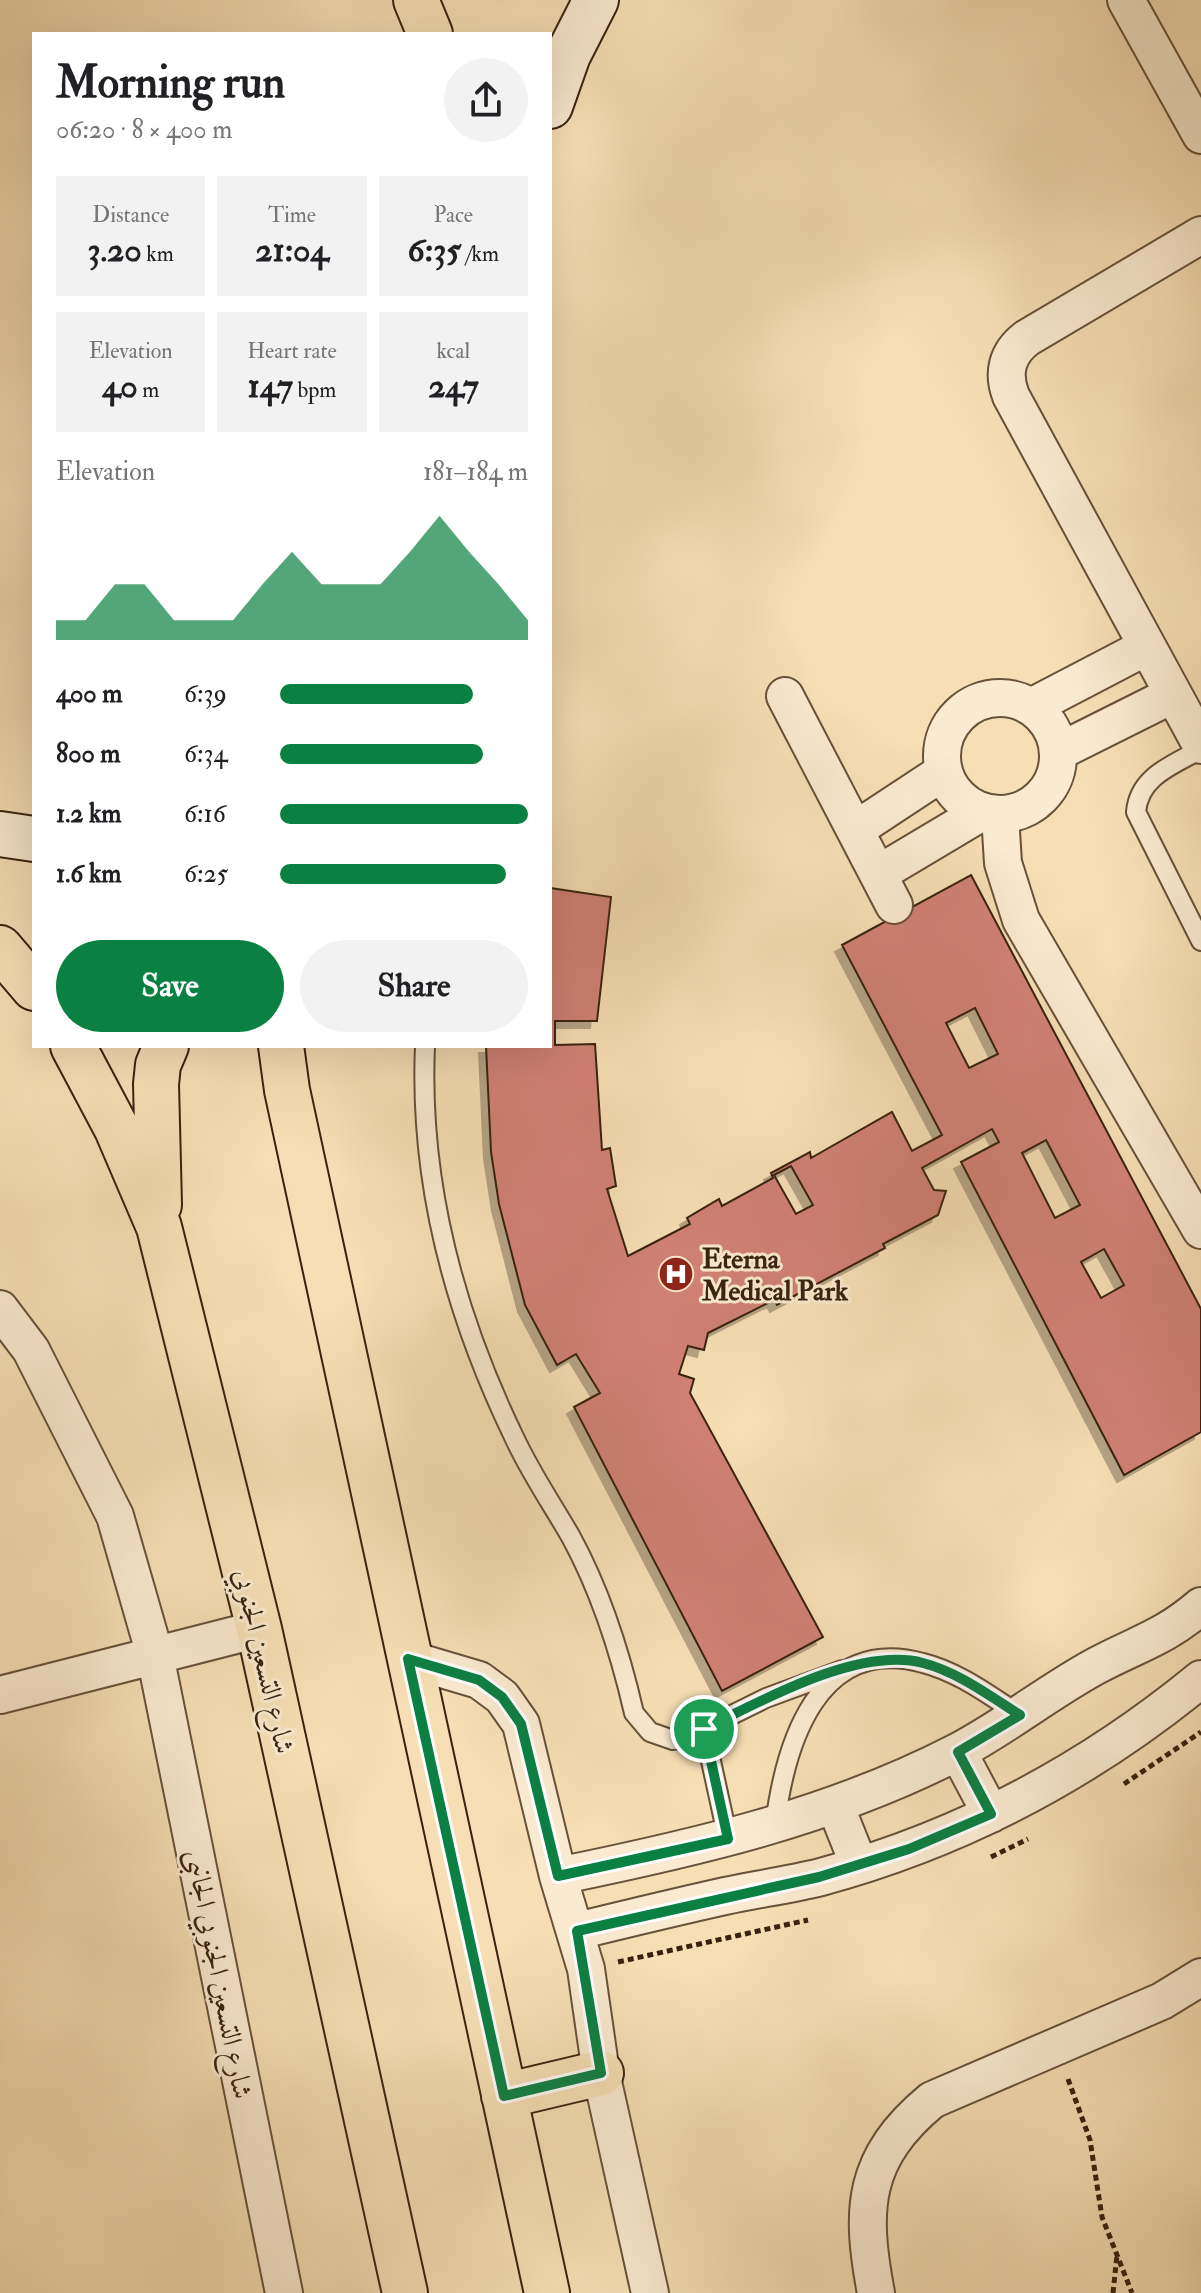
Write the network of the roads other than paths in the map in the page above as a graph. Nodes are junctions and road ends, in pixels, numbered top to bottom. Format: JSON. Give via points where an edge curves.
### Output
{"nodes":[{"id":1,"x":416,"y":0,"type":"edge"},
{"id":2,"x":596,"y":0,"type":"edge"},
{"id":3,"x":1126,"y":0,"type":"edge"},
{"id":4,"x":429,"y":32,"type":"edge"},
{"id":5,"x":552,"y":100,"type":"edge"},
{"id":6,"x":1201,"y":135,"type":"edge"},
{"id":7,"x":1201,"y":235,"type":"edge"},
{"id":8,"x":1146,"y":647,"type":"junction"},
{"id":9,"x":1172,"y":695,"type":"junction"},
{"id":10,"x":785,"y":696,"type":"dead end"},
{"id":11,"x":1031,"y":707,"type":"junction"},
{"id":12,"x":1201,"y":747,"type":"edge"},
{"id":13,"x":1058,"y":752,"type":"junction"},
{"id":14,"x":943,"y":772,"type":"junction"},
{"id":15,"x":991,"y":813,"type":"junction"},
{"id":16,"x":855,"y":830,"type":"junction"},
{"id":17,"x":0,"y":834,"type":"edge"},
{"id":18,"x":32,"y":839,"type":"edge"},
{"id":19,"x":1201,"y":941,"type":"edge"},
{"id":20,"x":0,"y":948,"type":"edge"},
{"id":21,"x":32,"y":986,"type":"edge"},
{"id":22,"x":74,"y":1048,"type":"edge"},
{"id":23,"x":165,"y":1048,"type":"edge"},
{"id":24,"x":281,"y":1048,"type":"edge"},
{"id":25,"x":425,"y":1048,"type":"edge"},
{"id":26,"x":159,"y":1227,"type":"junction"},
{"id":27,"x":1201,"y":1230,"type":"edge"},
{"id":28,"x":0,"y":1309,"type":"edge"},
{"id":29,"x":1201,"y":1606,"type":"edge"},
{"id":30,"x":259,"y":1629,"type":"junction"},
{"id":31,"x":155,"y":1655,"type":"junction"},
{"id":32,"x":408,"y":1659,"type":"junction"},
{"id":33,"x":842,"y":1670,"type":"junction"},
{"id":34,"x":1201,"y":1679,"type":"edge"},
{"id":35,"x":0,"y":1695,"type":"edge"},
{"id":36,"x":1020,"y":1715,"type":"junction"},
{"id":37,"x":704,"y":1729,"type":"junction"},
{"id":38,"x":958,"y":1752,"type":"junction"},
{"id":39,"x":835,"y":1805,"type":"junction"},
{"id":40,"x":991,"y":1814,"type":"junction"},
{"id":41,"x":775,"y":1825,"type":"junction"},
{"id":42,"x":728,"y":1839,"type":"junction"},
{"id":43,"x":859,"y":1865,"type":"junction"},
{"id":44,"x":558,"y":1876,"type":"junction"},
{"id":45,"x":577,"y":1931,"type":"junction"},
{"id":46,"x":1201,"y":1977,"type":"edge"},
{"id":47,"x":601,"y":2073,"type":"junction"},
{"id":48,"x":504,"y":2096,"type":"junction"},
{"id":49,"x":284,"y":2293,"type":"edge"},
{"id":50,"x":405,"y":2293,"type":"edge"},
{"id":51,"x":547,"y":2293,"type":"edge"},
{"id":52,"x":650,"y":2293,"type":"edge"},
{"id":53,"x":876,"y":2293,"type":"edge"}],
"edges":[{"from":1,"to":4,"type":"main road"},
{"from":2,"to":5,"type":"street"},
{"from":3,"to":6,"type":"street"},
{"from":7,"to":8,"type":"street","via":[[1027,338],[1007,365],[1011,396]]},
{"from":8,"to":9,"type":"street"},
{"from":8,"to":11,"type":"street"},
{"from":9,"to":12,"type":"street"},
{"from":9,"to":13,"type":"street"},
{"from":10,"to":16,"type":"street"},
{"from":11,"to":13,"type":"street","via":[[1054,734]]},
{"from":11,"to":14,"type":"street","via":[[985,699],[959,714],[943,741]]},
{"from":12,"to":19,"type":"lane","via":[[1150,778],[1136,812]]},
{"from":13,"to":15,"type":"street","via":[[1052,783],[1043,796],[1030,806]]},
{"from":14,"to":15,"type":"street","via":[[954,792]]},
{"from":14,"to":16,"type":"street"},
{"from":15,"to":16,"type":"street","via":[[886,890]]},
{"from":15,"to":27,"type":"street","via":[[1021,920]]},
{"from":17,"to":18,"type":"street"},
{"from":20,"to":21,"type":"main road"},
{"from":22,"to":26,"type":"main road","name":"شارع التسعين الجنوبي","via":[[117,1129]]},
{"from":23,"to":26,"type":"main road","via":[[156,1084]]},
{"from":24,"to":32,"type":"main road"},
{"from":25,"to":37,"type":"lane","via":[[425,1125],[438,1215],[487,1379],[590,1577],[640,1723],[673,1740]]},
{"from":26,"to":30,"type":"main road","name":"شارع التسعين الجنوبي"},
{"from":28,"to":31,"type":"street","name":"شارع التسعين الجنوبي الجانبى","via":[[31,1350],[115,1516]]},
{"from":29,"to":36,"type":"street","via":[[1171,1632],[1095,1666]]},
{"from":30,"to":31,"type":"street"},
{"from":30,"to":50,"type":"main road","name":"شارع التسعين الجنوبي"},
{"from":31,"to":35,"type":"street"},
{"from":31,"to":49,"type":"street","name":"شارع التسعين الجنوبي الجانبى"},
{"from":32,"to":44,"type":"street","via":[[479,1680],[502,1697],[521,1724]]},
{"from":32,"to":48,"type":"main road"},
{"from":33,"to":36,"type":"lane","via":[[896,1659],[923,1663],[972,1684]]},
{"from":33,"to":37,"type":"lane","via":[[766,1698]]},
{"from":33,"to":41,"type":"lane","via":[[813,1700],[791,1746]]},
{"from":34,"to":40,"type":"street","via":[[1078,1769]]},
{"from":36,"to":38,"type":"street"},
{"from":37,"to":42,"type":"lane"},
{"from":38,"to":39,"type":"street"},
{"from":38,"to":40,"type":"street"},
{"from":39,"to":41,"type":"street"},
{"from":39,"to":43,"type":"street"},
{"from":40,"to":43,"type":"street"},
{"from":41,"to":42,"type":"street"},
{"from":42,"to":44,"type":"street"},
{"from":43,"to":45,"type":"street"},
{"from":44,"to":45,"type":"street"},
{"from":45,"to":47,"type":"street"},
{"from":46,"to":53,"type":"street","via":[[1162,2001],[932,2100],[905,2123],[870,2183],[866,2219]]},
{"from":47,"to":48,"type":"main road"},
{"from":47,"to":52,"type":"street"},
{"from":48,"to":51,"type":"main road"}]}
